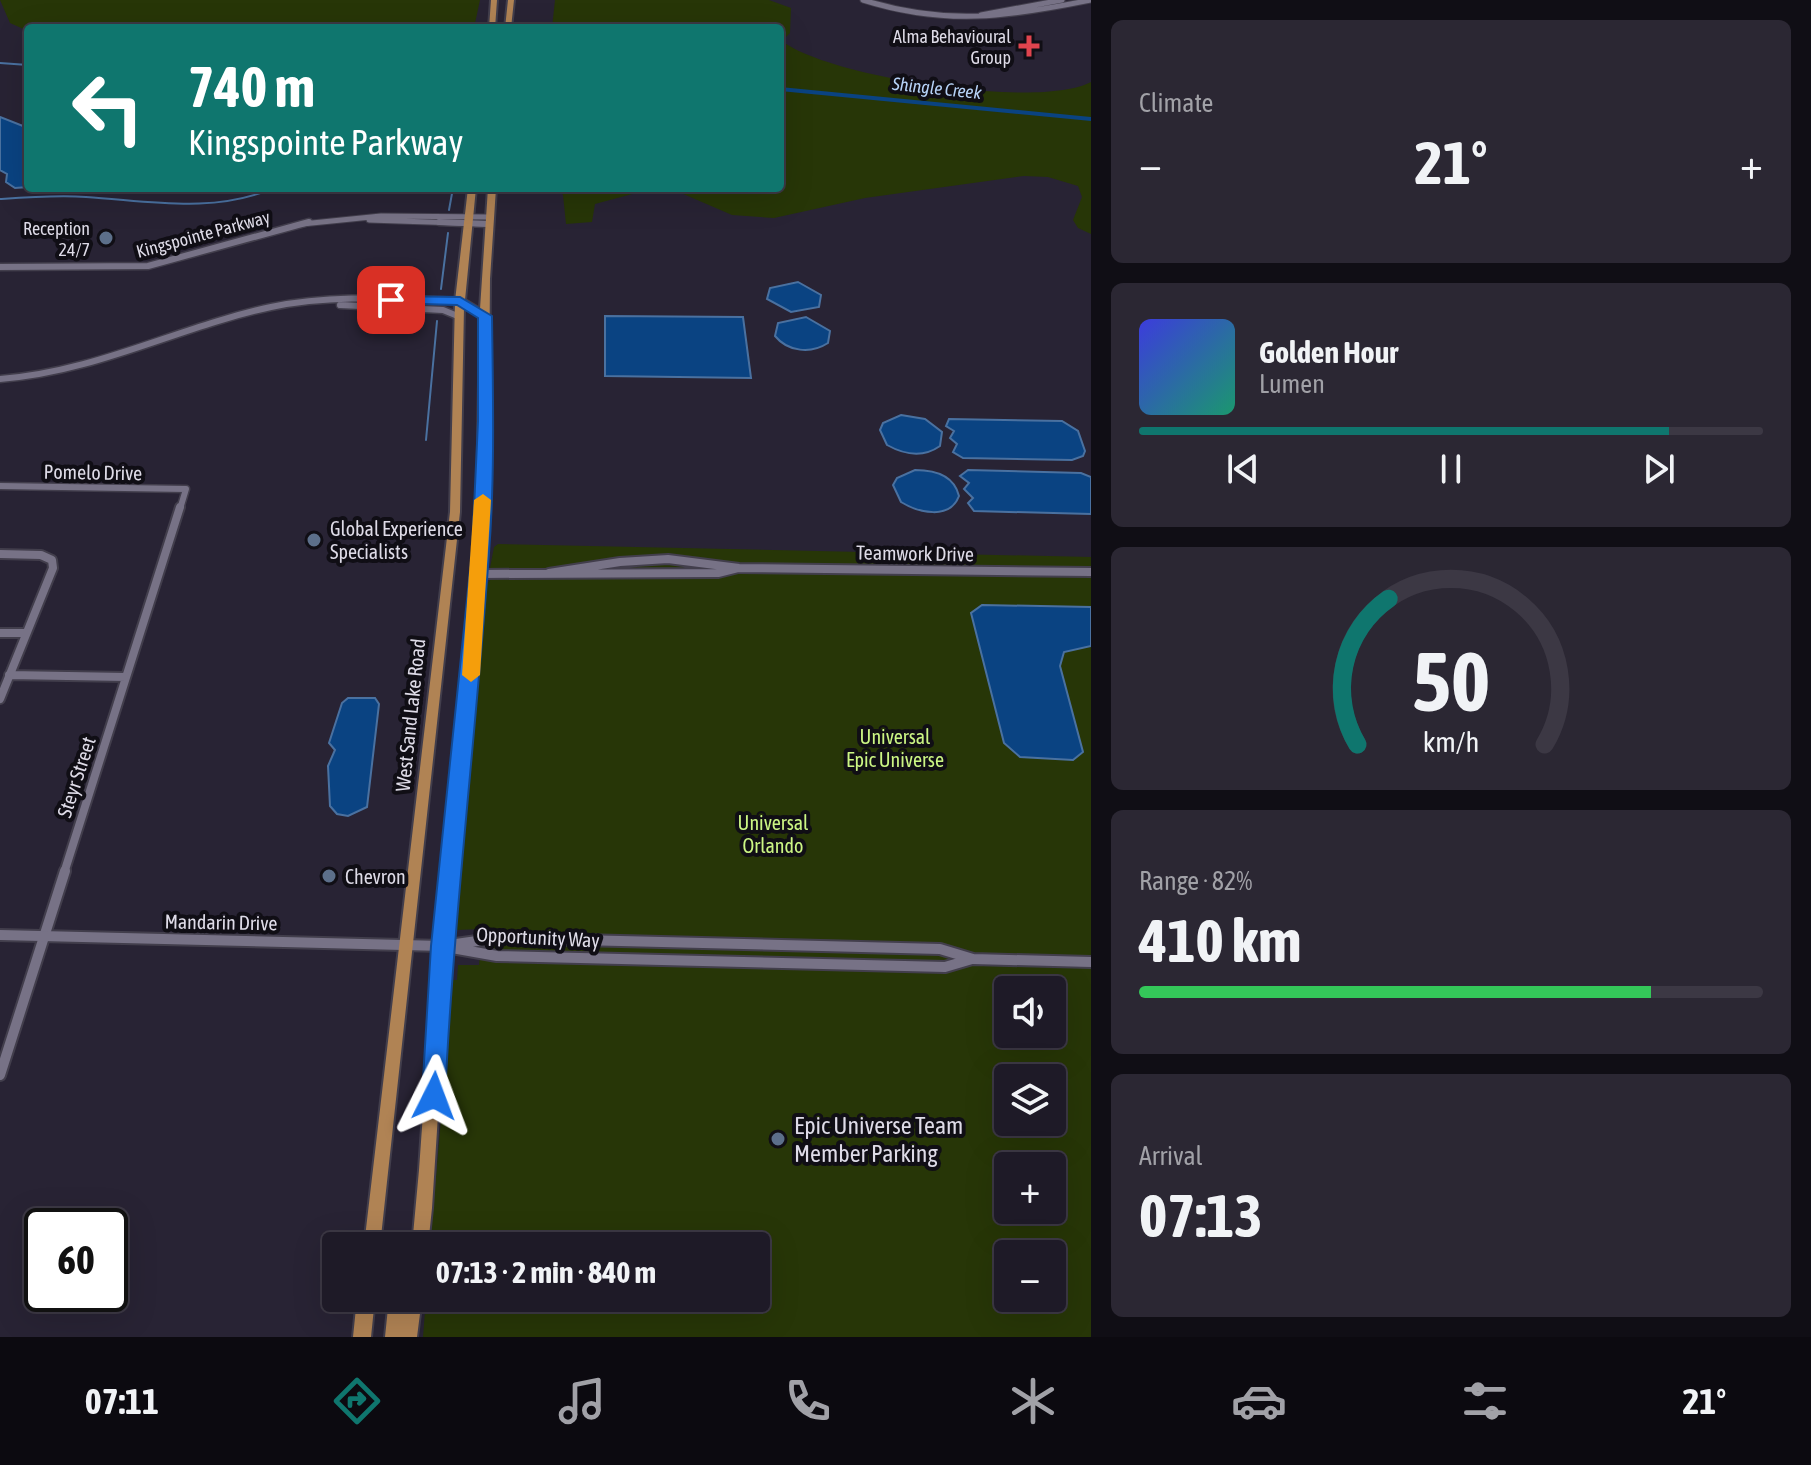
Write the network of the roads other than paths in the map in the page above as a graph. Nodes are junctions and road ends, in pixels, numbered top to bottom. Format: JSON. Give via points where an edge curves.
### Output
{"nodes":[{"id":1,"x":494,"y":0,"type":"edge"},
{"id":2,"x":511,"y":0,"type":"edge"},
{"id":3,"x":863,"y":0,"type":"edge"},
{"id":4,"x":879,"y":0,"type":"edge"},
{"id":5,"x":1062,"y":0,"type":"edge"},
{"id":6,"x":1091,"y":0,"type":"edge"},
{"id":7,"x":492,"y":24,"type":"edge"},
{"id":8,"x":508,"y":24,"type":"edge"},
{"id":9,"x":472,"y":192,"type":"edge"},
{"id":10,"x":492,"y":192,"type":"edge"},
{"id":11,"x":468,"y":220,"type":"junction"},
{"id":12,"x":488,"y":220,"type":"junction"},
{"id":13,"x":0,"y":267,"type":"edge"},
{"id":14,"x":460,"y":301,"type":"junction"},
{"id":15,"x":319,"y":303,"type":"junction"},
{"id":16,"x":485,"y":316,"type":"junction"},
{"id":17,"x":460,"y":317,"type":"junction"},
{"id":18,"x":0,"y":379,"type":"edge"},
{"id":19,"x":0,"y":486,"type":"edge"},
{"id":20,"x":186,"y":489,"type":"joint"},
{"id":21,"x":0,"y":554,"type":"edge"},
{"id":22,"x":1091,"y":572,"type":"edge"},
{"id":23,"x":479,"y":574,"type":"junction"},
{"id":24,"x":0,"y":633,"type":"edge"},
{"id":25,"x":26,"y":633,"type":"junction"},
{"id":26,"x":9,"y":675,"type":"junction"},
{"id":27,"x":126,"y":677,"type":"junction"},
{"id":28,"x":0,"y":699,"type":"edge"},
{"id":29,"x":0,"y":935,"type":"edge"},
{"id":30,"x":44,"y":936,"type":"junction"},
{"id":31,"x":407,"y":944,"type":"junction"},
{"id":32,"x":442,"y":946,"type":"junction"},
{"id":33,"x":973,"y":959,"type":"junction"},
{"id":34,"x":1091,"y":962,"type":"edge"},
{"id":35,"x":0,"y":1075,"type":"edge"},
{"id":36,"x":374,"y":1232,"type":"edge"},
{"id":37,"x":422,"y":1232,"type":"edge"},
{"id":38,"x":365,"y":1312,"type":"edge"},
{"id":39,"x":397,"y":1312,"type":"edge"},
{"id":40,"x":411,"y":1312,"type":"edge"},
{"id":41,"x":362,"y":1337,"type":"edge"},
{"id":42,"x":394,"y":1337,"type":"edge"},
{"id":43,"x":408,"y":1337,"type":"edge"}],
"edges":[{"from":1,"to":7,"type":"main road"},
{"from":2,"to":8,"type":"main road"},
{"from":3,"to":6,"type":"street","via":[[921,17],[968,21]]},
{"from":4,"to":5,"type":"street","via":[[956,16]]},
{"from":9,"to":11,"type":"main road","name":"West Sand Lake Road"},
{"from":10,"to":12,"type":"main road"},
{"from":11,"to":12,"type":"street","name":"Kingspointe Parkway"},
{"from":11,"to":13,"type":"street","name":"Kingspointe Parkway","via":[[297,224],[148,266]]},
{"from":11,"to":14,"type":"main road","name":"West Sand Lake Road"},
{"from":12,"to":16,"type":"main road"},
{"from":14,"to":15,"type":"street"},
{"from":14,"to":16,"type":"main road"},
{"from":14,"to":17,"type":"main road","name":"West Sand Lake Road"},
{"from":15,"to":17,"type":"street","via":[[443,310]]},
{"from":15,"to":18,"type":"street","via":[[273,306],[56,374]]},
{"from":16,"to":23,"type":"main road"},
{"from":17,"to":31,"type":"main road","name":"West Sand Lake Road","via":[[455,512]]},
{"from":19,"to":20,"type":"street","name":"Pomelo Drive"},
{"from":20,"to":27,"type":"street","name":"Steyr Street"},
{"from":21,"to":25,"type":"street","via":[[52,560]]},
{"from":22,"to":23,"type":"street","name":"Teamwork Drive","via":[[739,568],[718,573]]},
{"from":23,"to":32,"type":"main road"},
{"from":24,"to":25,"type":"street"},
{"from":25,"to":26,"type":"street"},
{"from":26,"to":27,"type":"street"},
{"from":26,"to":28,"type":"street"},
{"from":27,"to":30,"type":"street","name":"Steyr Street"},
{"from":29,"to":30,"type":"street","name":"Mandarin Drive"},
{"from":30,"to":31,"type":"street","name":"Mandarin Drive"},
{"from":30,"to":35,"type":"street","name":"Steyr Street"},
{"from":31,"to":32,"type":"street","name":"Mandarin Drive"},
{"from":31,"to":36,"type":"main road","name":"West Sand Lake Road"},
{"from":32,"to":33,"type":"street","name":"Opportunity Way","via":[[497,956],[945,967]]},
{"from":32,"to":33,"type":"street","name":"Opportunity Way","via":[[498,938],[940,949]]},
{"from":32,"to":37,"type":"main road"},
{"from":33,"to":34,"type":"street","name":"Opportunity Way"},
{"from":38,"to":41,"type":"main road"},
{"from":39,"to":42,"type":"main road"},
{"from":40,"to":43,"type":"main road"}]}
